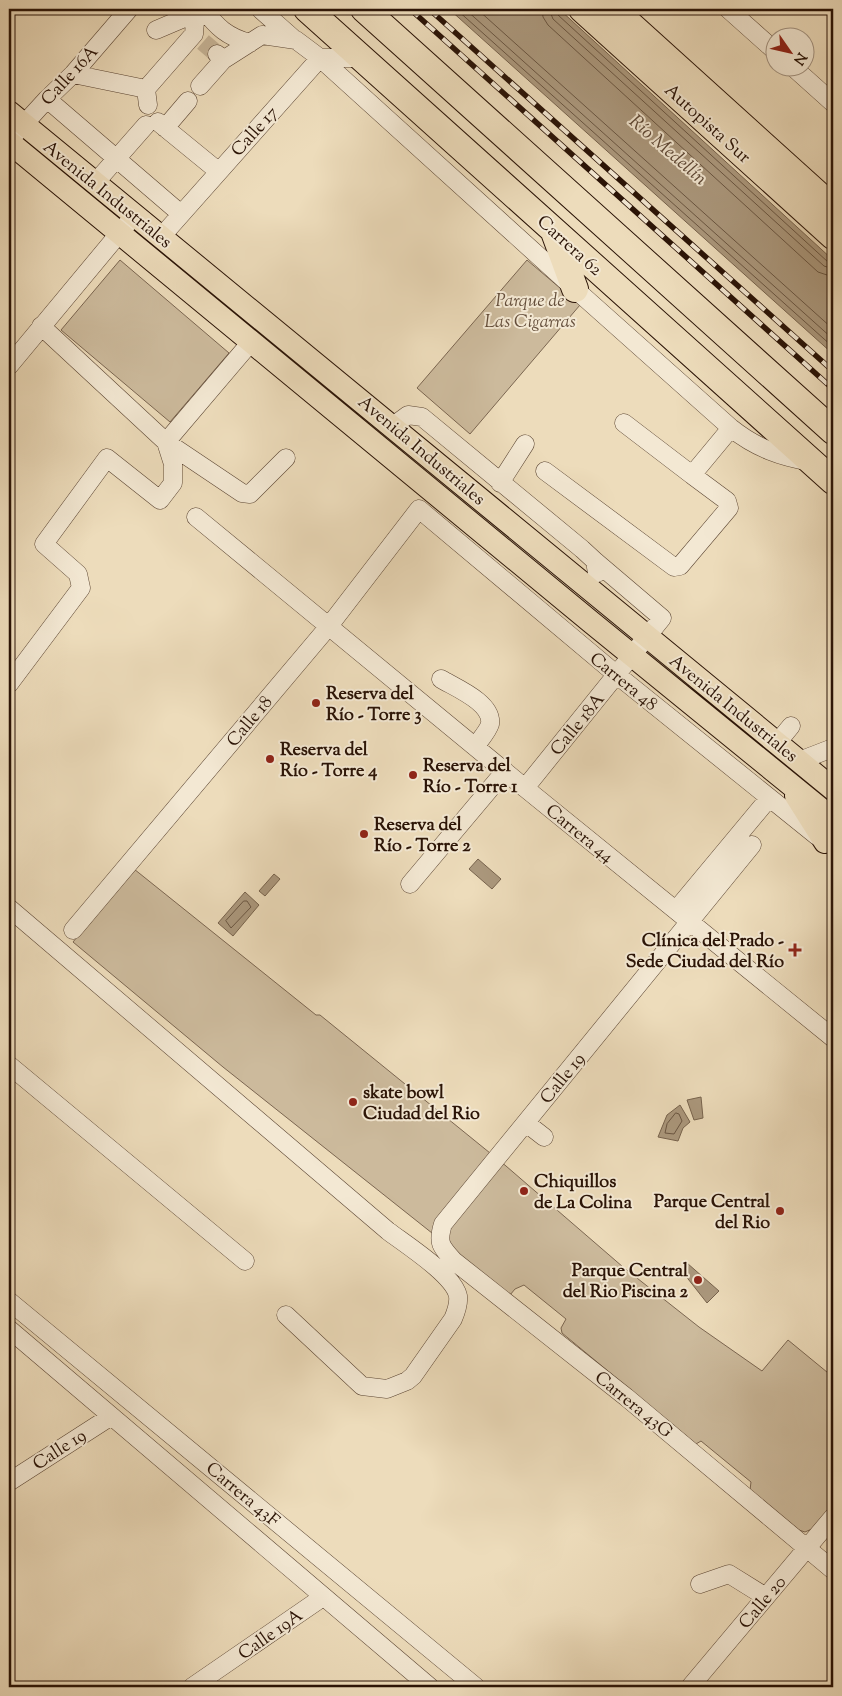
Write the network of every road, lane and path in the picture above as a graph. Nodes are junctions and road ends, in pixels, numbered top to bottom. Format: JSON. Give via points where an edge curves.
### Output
{"nodes":[{"id":1,"x":129,"y":9,"type":"edge"},
{"id":2,"x":260,"y":9,"type":"edge"},
{"id":3,"x":307,"y":9,"type":"edge"},
{"id":4,"x":364,"y":9,"type":"edge"},
{"id":5,"x":582,"y":9,"type":"edge"},
{"id":6,"x":613,"y":9,"type":"edge"},
{"id":7,"x":728,"y":9,"type":"edge"},
{"id":8,"x":198,"y":10,"type":"edge"},
{"id":9,"x":156,"y":30,"type":"dead end"},
{"id":10,"x":296,"y":40,"type":"junction"},
{"id":11,"x":764,"y":41,"type":"edge"},
{"id":12,"x":250,"y":43,"type":"junction"},
{"id":13,"x":320,"y":58,"type":"junction"},
{"id":14,"x":362,"y":58,"type":"junction"},
{"id":15,"x":73,"y":74,"type":"junction"},
{"id":16,"x":805,"y":78,"type":"edge"},
{"id":17,"x":200,"y":86,"type":"dead end"},
{"id":18,"x":47,"y":99,"type":"junction"},
{"id":19,"x":188,"y":101,"type":"dead end"},
{"id":20,"x":833,"y":102,"type":"edge"},
{"id":21,"x":16,"y":118,"type":"edge"},
{"id":22,"x":156,"y":125,"type":"junction"},
{"id":23,"x":9,"y":142,"type":"edge"},
{"id":24,"x":117,"y":159,"type":"junction"},
{"id":25,"x":218,"y":171,"type":"junction"},
{"id":26,"x":95,"y":183,"type":"junction"},
{"id":27,"x":833,"y":208,"type":"edge"},
{"id":28,"x":181,"y":214,"type":"junction"},
{"id":29,"x":134,"y":215,"type":"junction"},
{"id":30,"x":553,"y":229,"type":"junction"},
{"id":31,"x":119,"y":233,"type":"junction"},
{"id":32,"x":833,"y":236,"type":"edge"},
{"id":33,"x":161,"y":237,"type":"junction"},
{"id":34,"x":574,"y":289,"type":"junction"},
{"id":35,"x":42,"y":326,"type":"junction"},
{"id":36,"x":251,"y":342,"type":"junction"},
{"id":37,"x":9,"y":366,"type":"edge"},
{"id":38,"x":624,"y":424,"type":"dead end"},
{"id":39,"x":393,"y":426,"type":"junction"},
{"id":40,"x":731,"y":428,"type":"junction"},
{"id":41,"x":833,"y":430,"type":"edge"},
{"id":42,"x":166,"y":442,"type":"junction"},
{"id":43,"x":525,"y":444,"type":"dead end"},
{"id":44,"x":286,"y":458,"type":"dead end"},
{"id":45,"x":812,"y":462,"type":"junction"},
{"id":46,"x":545,"y":471,"type":"dead end"},
{"id":47,"x":692,"y":475,"type":"junction"},
{"id":48,"x":833,"y":481,"type":"edge"},
{"id":49,"x":500,"y":483,"type":"junction"},
{"id":50,"x":419,"y":509,"type":"joint"},
{"id":51,"x":196,"y":517,"type":"dead end"},
{"id":52,"x":595,"y":561,"type":"junction"},
{"id":53,"x":603,"y":600,"type":"junction"},
{"id":54,"x":329,"y":626,"type":"junction"},
{"id":55,"x":648,"y":637,"type":"junction"},
{"id":56,"x":632,"y":656,"type":"junction"},
{"id":57,"x":616,"y":675,"type":"junction"},
{"id":58,"x":441,"y":678,"type":"dead end"},
{"id":59,"x":9,"y":684,"type":"edge"},
{"id":60,"x":792,"y":726,"type":"dead end"},
{"id":61,"x":777,"y":742,"type":"junction"},
{"id":62,"x":475,"y":747,"type":"junction"},
{"id":63,"x":799,"y":761,"type":"junction"},
{"id":64,"x":505,"y":771,"type":"junction"},
{"id":65,"x":787,"y":780,"type":"junction"},
{"id":66,"x":826,"y":783,"type":"edge"},
{"id":67,"x":525,"y":788,"type":"junction"},
{"id":68,"x":765,"y":803,"type":"dead end"},
{"id":69,"x":833,"y":818,"type":"edge"},
{"id":70,"x":752,"y":845,"type":"dead end"},
{"id":71,"x":829,"y":845,"type":"edge"},
{"id":72,"x":410,"y":884,"type":"dead end"},
{"id":73,"x":9,"y":908,"type":"edge"},
{"id":74,"x":682,"y":916,"type":"junction"},
{"id":75,"x":73,"y":930,"type":"dead end"},
{"id":76,"x":833,"y":1038,"type":"edge"},
{"id":77,"x":9,"y":1064,"type":"edge"},
{"id":78,"x":526,"y":1124,"type":"junction"},
{"id":79,"x":544,"y":1137,"type":"dead end"},
{"id":80,"x":439,"y":1236,"type":"joint"},
{"id":81,"x":245,"y":1261,"type":"dead end"},
{"id":82,"x":9,"y":1301,"type":"edge"},
{"id":83,"x":286,"y":1315,"type":"dead end"},
{"id":84,"x":9,"y":1329,"type":"edge"},
{"id":85,"x":110,"y":1417,"type":"junction"},
{"id":86,"x":9,"y":1482,"type":"edge"},
{"id":87,"x":833,"y":1517,"type":"edge"},
{"id":88,"x":806,"y":1548,"type":"junction"},
{"id":89,"x":833,"y":1570,"type":"edge"},
{"id":90,"x":700,"y":1584,"type":"dead end"},
{"id":91,"x":323,"y":1597,"type":"junction"},
{"id":92,"x":766,"y":1597,"type":"junction"},
{"id":93,"x":192,"y":1687,"type":"edge"},
{"id":94,"x":430,"y":1687,"type":"edge"},
{"id":95,"x":476,"y":1687,"type":"edge"},
{"id":96,"x":690,"y":1687,"type":"edge"}],
"edges":[{"from":1,"to":15,"type":"street","name":"Calle 16A"},
{"from":2,"to":10,"type":"street"},
{"from":3,"to":14,"type":"highway","name":"Carrera 62"},
{"from":4,"to":41,"type":"highway"},
{"from":5,"to":32,"type":"highway","name":"Autopista Sur"},
{"from":6,"to":27,"type":"highway","name":"Autopista Sur"},
{"from":7,"to":11,"type":"street"},
{"from":8,"to":9,"type":"street"},
{"from":8,"to":12,"type":"street","via":[[224,33]]},
{"from":8,"to":15,"type":"street","via":[[199,38],[148,97]]},
{"from":10,"to":12,"type":"street","via":[[262,35]]},
{"from":10,"to":13,"type":"street"},
{"from":12,"to":17,"type":"street","via":[[220,57]]},
{"from":13,"to":14,"type":"street"},
{"from":13,"to":25,"type":"street","name":"Calle 17"},
{"from":13,"to":34,"type":"street"},
{"from":14,"to":30,"type":"highway","name":"Carrera 62"},
{"from":15,"to":18,"type":"street","name":"Calle 16A"},
{"from":16,"to":20,"type":"street"},
{"from":18,"to":21,"type":"street","name":"Calle 16A"},
{"from":18,"to":24,"type":"street"},
{"from":19,"to":22,"type":"street"},
{"from":21,"to":23,"type":"street","name":"Calle 16A"},
{"from":21,"to":26,"type":"main road","name":"Avenida Industriales"},
{"from":22,"to":24,"type":"street"},
{"from":22,"to":25,"type":"street"},
{"from":23,"to":31,"type":"main road","name":"Avenida Industriales"},
{"from":24,"to":26,"type":"street"},
{"from":24,"to":28,"type":"street"},
{"from":25,"to":28,"type":"street","name":"Calle 17"},
{"from":26,"to":29,"type":"main road","name":"Avenida Industriales"},
{"from":28,"to":33,"type":"street","name":"Calle 17"},
{"from":29,"to":31,"type":"street"},
{"from":29,"to":33,"type":"main road","name":"Avenida Industriales"},
{"from":30,"to":34,"type":"highway"},
{"from":30,"to":45,"type":"highway","name":"Carrera 62"},
{"from":31,"to":35,"type":"street"},
{"from":31,"to":36,"type":"main road","name":"Avenida Industriales"},
{"from":33,"to":39,"type":"main road","name":"Avenida Industriales"},
{"from":34,"to":40,"type":"street"},
{"from":35,"to":37,"type":"street"},
{"from":35,"to":42,"type":"street"},
{"from":36,"to":42,"type":"street"},
{"from":36,"to":56,"type":"main road","name":"Avenida Industriales"},
{"from":38,"to":47,"type":"street"},
{"from":39,"to":49,"type":"street","via":[[408,415],[422,417]]},
{"from":39,"to":53,"type":"main road","name":"Avenida Industriales"},
{"from":40,"to":45,"type":"street","via":[[759,447],[786,458]]},
{"from":40,"to":47,"type":"street"},
{"from":42,"to":44,"type":"street","via":[[242,493],[250,494]]},
{"from":42,"to":59,"type":"street","via":[[173,464],[173,483],[160,500],[107,458],[44,544],[78,574],[81,588]]},
{"from":43,"to":49,"type":"street"},
{"from":45,"to":48,"type":"highway","name":"Carrera 62"},
{"from":46,"to":47,"type":"street","via":[[674,567],[680,566],[729,508],[727,501]]},
{"from":49,"to":52,"type":"street"},
{"from":50,"to":54,"type":"street","name":"Calle 18"},
{"from":50,"to":57,"type":"street","name":"Carrera 48"},
{"from":51,"to":54,"type":"street","name":"Carrera 44"},
{"from":52,"to":53,"type":"street"},
{"from":52,"to":55,"type":"street","name":"Calle 18A","via":[[662,618]]},
{"from":53,"to":55,"type":"main road","name":"Avenida Industriales"},
{"from":54,"to":62,"type":"street","name":"Carrera 44"},
{"from":54,"to":75,"type":"street","name":"Calle 18"},
{"from":55,"to":56,"type":"street","name":"Calle 18A"},
{"from":55,"to":61,"type":"main road","name":"Avenida Industriales"},
{"from":56,"to":57,"type":"street","name":"Calle 18A"},
{"from":56,"to":65,"type":"main road","name":"Avenida Industriales"},
{"from":57,"to":67,"type":"street","name":"Calle 18A"},
{"from":57,"to":71,"type":"street","name":"Carrera 48"},
{"from":58,"to":62,"type":"street","via":[[483,704],[490,716],[490,726]]},
{"from":60,"to":61,"type":"street"},
{"from":61,"to":63,"type":"main road","name":"Avenida Industriales"},
{"from":62,"to":64,"type":"street","name":"Carrera 44"},
{"from":63,"to":66,"type":"main road","name":"Avenida Industriales"},
{"from":63,"to":66,"type":"street","via":[[828,750]]},
{"from":64,"to":67,"type":"street","name":"Carrera 44"},
{"from":64,"to":72,"type":"street"},
{"from":65,"to":69,"type":"main road","name":"Avenida Industriales"},
{"from":65,"to":71,"type":"main road"},
{"from":67,"to":74,"type":"street","name":"Carrera 44"},
{"from":68,"to":74,"type":"street"},
{"from":70,"to":74,"type":"street"},
{"from":73,"to":83,"type":"street","via":[[447,1278],[458,1295],[453,1319],[413,1376],[407,1382],[386,1389],[362,1386]]},
{"from":74,"to":76,"type":"street","name":"Carrera 44"},
{"from":74,"to":78,"type":"street","name":"Calle 19"},
{"from":77,"to":81,"type":"street"},
{"from":78,"to":79,"type":"street"},
{"from":78,"to":80,"type":"street","name":"Calle 19","via":[[443,1224]]},
{"from":80,"to":88,"type":"street","name":"Carrera 43G","via":[[443,1249],[454,1261],[626,1397]]},
{"from":82,"to":95,"type":"street","name":"Carrera 43F"},
{"from":84,"to":85,"type":"street","name":"Carrera 43F"},
{"from":85,"to":86,"type":"street","name":"Calle 19"},
{"from":85,"to":91,"type":"street","name":"Carrera 43F"},
{"from":87,"to":88,"type":"street","name":"Calle 20"},
{"from":88,"to":89,"type":"street","name":"Carrera 43G"},
{"from":88,"to":92,"type":"street","name":"Calle 20"},
{"from":90,"to":92,"type":"street","via":[[729,1574]]},
{"from":91,"to":93,"type":"street","name":"Calle 19A"},
{"from":91,"to":94,"type":"street","name":"Carrera 43F"},
{"from":92,"to":96,"type":"street","name":"Calle 20"}]}
